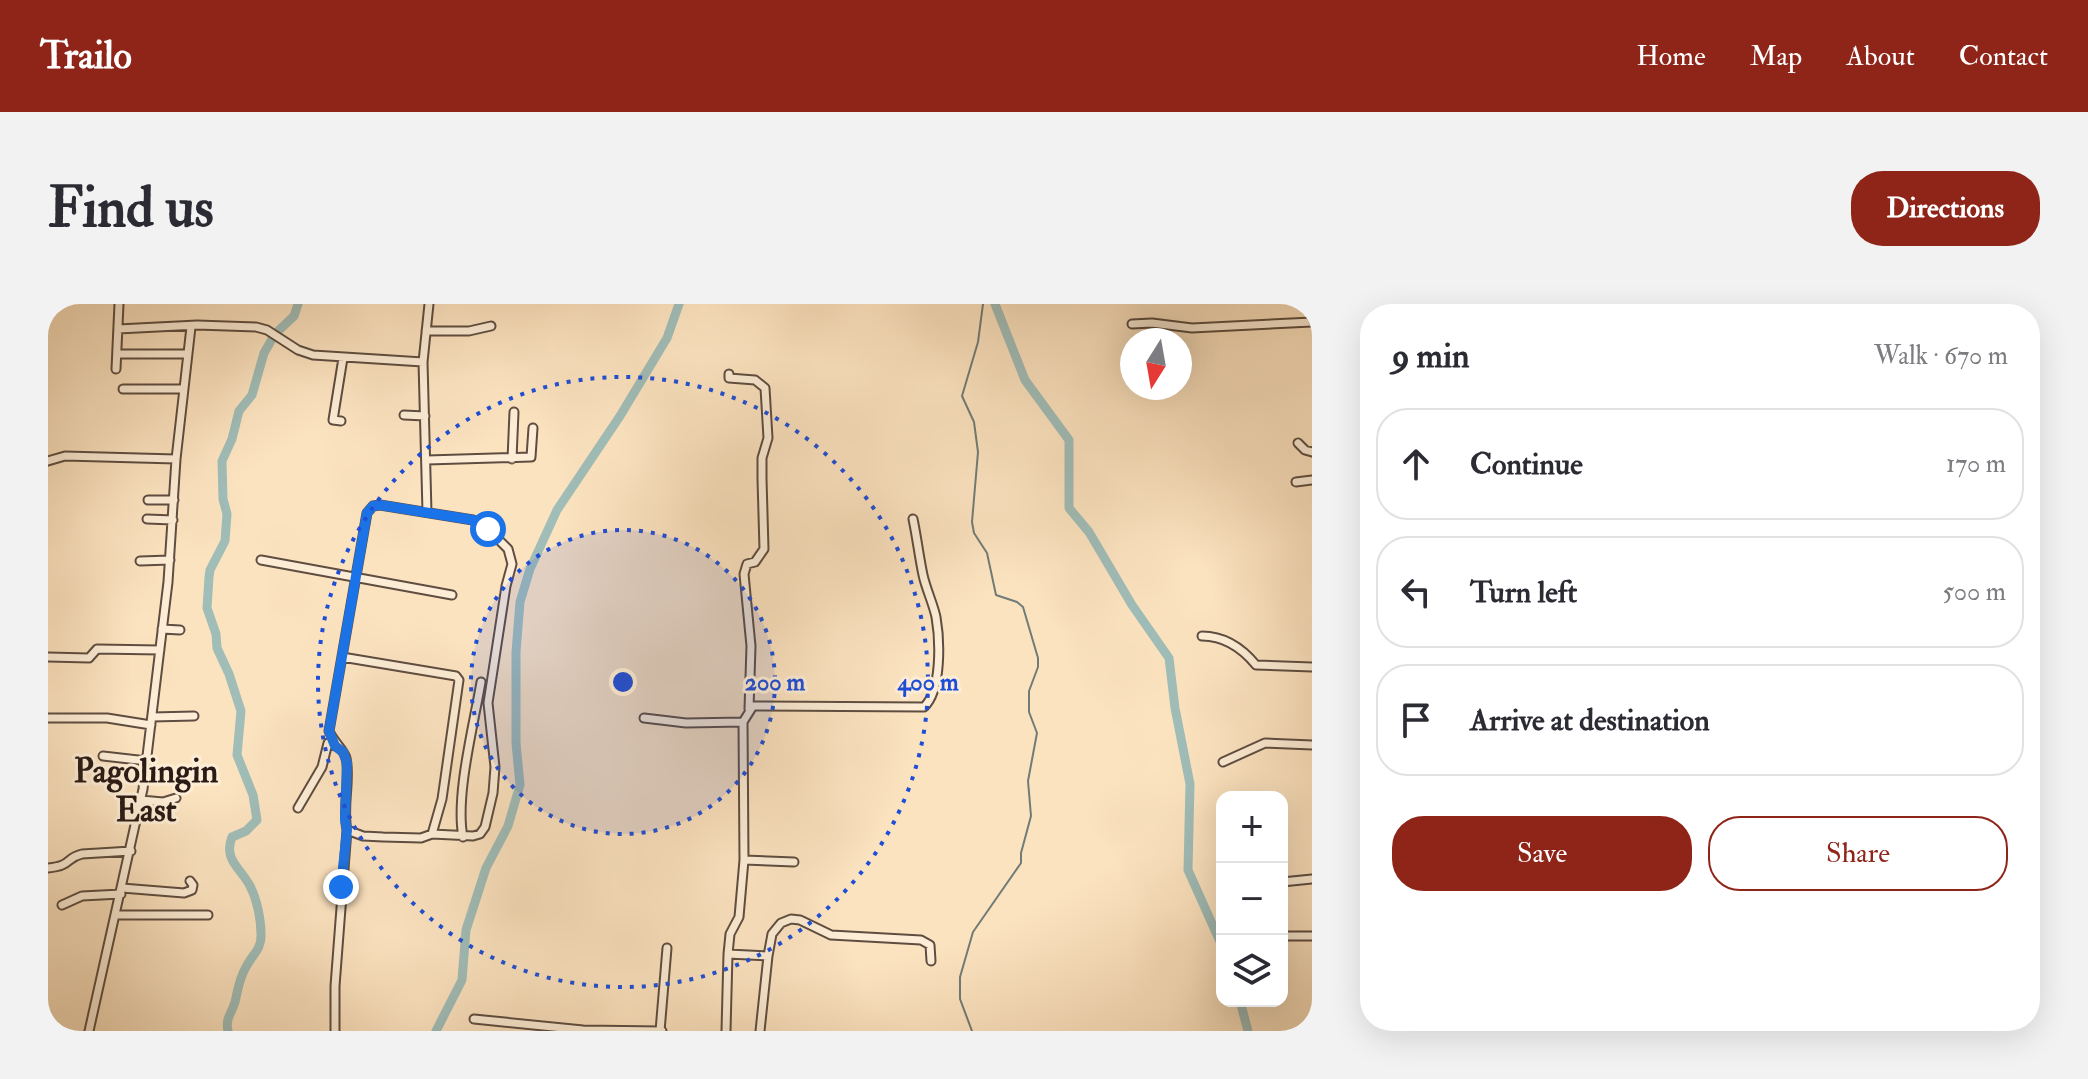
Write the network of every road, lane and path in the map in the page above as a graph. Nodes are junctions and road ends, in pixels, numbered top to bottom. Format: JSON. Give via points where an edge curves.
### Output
{"nodes":[{"id":1,"x":119,"y":304,"type":"edge"},
{"id":2,"x":429,"y":304,"type":"edge"},
{"id":3,"x":1312,"y":322,"type":"edge"},
{"id":4,"x":1132,"y":324,"type":"dead end"},
{"id":5,"x":491,"y":326,"type":"dead end"},
{"id":6,"x":191,"y":327,"type":"junction"},
{"id":7,"x":118,"y":329,"type":"junction"},
{"id":8,"x":426,"y":331,"type":"junction"},
{"id":9,"x":117,"y":354,"type":"junction"},
{"id":10,"x":187,"y":354,"type":"junction"},
{"id":11,"x":343,"y":358,"type":"junction"},
{"id":12,"x":423,"y":362,"type":"junction"},
{"id":13,"x":116,"y":369,"type":"dead end"},
{"id":14,"x":729,"y":374,"type":"dead end"},
{"id":15,"x":123,"y":389,"type":"dead end"},
{"id":16,"x":183,"y":389,"type":"junction"},
{"id":17,"x":514,"y":412,"type":"dead end"},
{"id":18,"x":404,"y":415,"type":"dead end"},
{"id":19,"x":425,"y":416,"type":"junction"},
{"id":20,"x":341,"y":421,"type":"dead end"},
{"id":21,"x":533,"y":428,"type":"dead end"},
{"id":22,"x":1298,"y":443,"type":"dead end"},
{"id":23,"x":1312,"y":452,"type":"edge"},
{"id":24,"x":176,"y":459,"type":"junction"},
{"id":25,"x":512,"y":459,"type":"junction"},
{"id":26,"x":427,"y":460,"type":"junction"},
{"id":27,"x":48,"y":461,"type":"edge"},
{"id":28,"x":1312,"y":480,"type":"edge"},
{"id":29,"x":1296,"y":482,"type":"dead end"},
{"id":30,"x":148,"y":500,"type":"dead end"},
{"id":31,"x":174,"y":500,"type":"junction"},
{"id":32,"x":427,"y":512,"type":"junction"},
{"id":33,"x":147,"y":519,"type":"dead end"},
{"id":34,"x":913,"y":519,"type":"dead end"},
{"id":35,"x":173,"y":520,"type":"junction"},
{"id":36,"x":170,"y":560,"type":"junction"},
{"id":37,"x":261,"y":560,"type":"dead end"},
{"id":38,"x":140,"y":561,"type":"dead end"},
{"id":39,"x":355,"y":576,"type":"junction"},
{"id":40,"x":452,"y":595,"type":"dead end"},
{"id":41,"x":162,"y":629,"type":"junction"},
{"id":42,"x":180,"y":630,"type":"dead end"},
{"id":43,"x":1202,"y":636,"type":"dead end"},
{"id":44,"x":160,"y":650,"type":"junction"},
{"id":45,"x":48,"y":657,"type":"edge"},
{"id":46,"x":342,"y":657,"type":"junction"},
{"id":47,"x":1312,"y":667,"type":"edge"},
{"id":48,"x":481,"y":682,"type":"dead end"},
{"id":49,"x":749,"y":709,"type":"junction"},
{"id":50,"x":194,"y":716,"type":"dead end"},
{"id":51,"x":48,"y":718,"type":"edge"},
{"id":52,"x":644,"y":718,"type":"dead end"},
{"id":53,"x":152,"y":721,"type":"junction"},
{"id":54,"x":743,"y":722,"type":"junction"},
{"id":55,"x":1312,"y":745,"type":"edge"},
{"id":56,"x":335,"y":746,"type":"junction"},
{"id":57,"x":103,"y":756,"type":"dead end"},
{"id":58,"x":147,"y":761,"type":"junction"},
{"id":59,"x":1223,"y":762,"type":"dead end"},
{"id":60,"x":176,"y":798,"type":"dead end"},
{"id":61,"x":141,"y":800,"type":"junction"},
{"id":62,"x":298,"y":808,"type":"dead end"},
{"id":63,"x":347,"y":830,"type":"junction"},
{"id":64,"x":432,"y":834,"type":"junction"},
{"id":65,"x":463,"y":837,"type":"junction"},
{"id":66,"x":131,"y":851,"type":"junction"},
{"id":67,"x":744,"y":860,"type":"junction"},
{"id":68,"x":794,"y":862,"type":"dead end"},
{"id":69,"x":48,"y":868,"type":"edge"},
{"id":70,"x":1312,"y":879,"type":"edge"},
{"id":71,"x":190,"y":881,"type":"dead end"},
{"id":72,"x":1288,"y":881,"type":"edge"},
{"id":73,"x":121,"y":891,"type":"junction"},
{"id":74,"x":62,"y":905,"type":"dead end"},
{"id":75,"x":115,"y":915,"type":"junction"},
{"id":76,"x":208,"y":915,"type":"dead end"},
{"id":77,"x":1288,"y":936,"type":"edge"},
{"id":78,"x":1312,"y":936,"type":"edge"},
{"id":79,"x":667,"y":948,"type":"dead end"},
{"id":80,"x":728,"y":954,"type":"junction"},
{"id":81,"x":768,"y":956,"type":"junction"},
{"id":82,"x":931,"y":961,"type":"dead end"},
{"id":83,"x":474,"y":1019,"type":"dead end"},
{"id":84,"x":500,"y":1027,"type":"edge"},
{"id":85,"x":89,"y":1031,"type":"edge"},
{"id":86,"x":335,"y":1031,"type":"edge"},
{"id":87,"x":661,"y":1031,"type":"edge"},
{"id":88,"x":726,"y":1031,"type":"edge"},
{"id":89,"x":760,"y":1031,"type":"edge"}],
"edges":[{"from":1,"to":7,"type":"street"},
{"from":2,"to":8,"type":"street"},
{"from":3,"to":4,"type":"street","via":[[1192,328]]},
{"from":5,"to":8,"type":"street"},
{"from":6,"to":7,"type":"street"},
{"from":6,"to":10,"type":"street"},
{"from":6,"to":11,"type":"street","via":[[256,327],[313,355]]},
{"from":7,"to":9,"type":"street"},
{"from":8,"to":12,"type":"street"},
{"from":9,"to":10,"type":"street"},
{"from":9,"to":13,"type":"street"},
{"from":10,"to":16,"type":"street"},
{"from":11,"to":12,"type":"street"},
{"from":11,"to":20,"type":"street","via":[[333,420]]},
{"from":12,"to":19,"type":"street"},
{"from":14,"to":49,"type":"street","via":[[765,388],[768,426],[762,479],[764,549],[744,574],[751,646]]},
{"from":15,"to":16,"type":"street"},
{"from":16,"to":24,"type":"street"},
{"from":17,"to":25,"type":"street"},
{"from":18,"to":19,"type":"street"},
{"from":19,"to":26,"type":"street"},
{"from":21,"to":25,"type":"street","via":[[532,456]]},
{"from":22,"to":23,"type":"street"},
{"from":24,"to":27,"type":"street","via":[[65,456]]},
{"from":24,"to":31,"type":"street"},
{"from":25,"to":26,"type":"street"},
{"from":26,"to":32,"type":"street"},
{"from":28,"to":29,"type":"street"},
{"from":30,"to":31,"type":"street"},
{"from":31,"to":35,"type":"street"},
{"from":32,"to":39,"type":"street","via":[[373,506],[367,513]]},
{"from":32,"to":65,"type":"street","via":[[473,520],[488,529],[508,549],[512,564],[488,703],[493,793],[485,827],[480,834]]},
{"from":33,"to":35,"type":"street"},
{"from":34,"to":49,"type":"street","via":[[939,651],[929,702],[924,707],[771,704]]},
{"from":35,"to":36,"type":"street"},
{"from":36,"to":38,"type":"street"},
{"from":36,"to":41,"type":"street"},
{"from":37,"to":39,"type":"street"},
{"from":39,"to":40,"type":"street"},
{"from":39,"to":46,"type":"street"},
{"from":41,"to":42,"type":"street"},
{"from":41,"to":44,"type":"street"},
{"from":43,"to":47,"type":"street","via":[[1230,642],[1256,665]]},
{"from":44,"to":45,"type":"street","via":[[97,649],[89,658]]},
{"from":44,"to":53,"type":"street"},
{"from":46,"to":56,"type":"street","via":[[329,731]]},
{"from":46,"to":64,"type":"street","via":[[459,680]]},
{"from":48,"to":65,"type":"street","via":[[463,793]]},
{"from":49,"to":54,"type":"street"},
{"from":50,"to":53,"type":"street"},
{"from":51,"to":53,"type":"street"},
{"from":52,"to":54,"type":"street"},
{"from":53,"to":58,"type":"street"},
{"from":54,"to":67,"type":"street"},
{"from":55,"to":59,"type":"street","via":[[1265,743]]},
{"from":56,"to":62,"type":"street","via":[[328,743],[322,767]]},
{"from":56,"to":63,"type":"street","via":[[347,763]]},
{"from":57,"to":58,"type":"street"},
{"from":58,"to":61,"type":"street"},
{"from":60,"to":61,"type":"street"},
{"from":61,"to":66,"type":"street"},
{"from":63,"to":64,"type":"street","via":[[383,837]]},
{"from":63,"to":86,"type":"street"},
{"from":64,"to":65,"type":"street"},
{"from":66,"to":69,"type":"street","via":[[76,855],[67,865]]},
{"from":66,"to":73,"type":"street"},
{"from":67,"to":68,"type":"street"},
{"from":67,"to":80,"type":"street","via":[[739,917]]},
{"from":70,"to":72,"type":"street"},
{"from":71,"to":73,"type":"street","via":[[192,890],[184,893]]},
{"from":73,"to":74,"type":"street","via":[[82,896]]},
{"from":73,"to":75,"type":"street"},
{"from":75,"to":76,"type":"street"},
{"from":75,"to":85,"type":"street"},
{"from":77,"to":78,"type":"street"},
{"from":79,"to":87,"type":"street"},
{"from":80,"to":81,"type":"street"},
{"from":80,"to":88,"type":"street"},
{"from":81,"to":82,"type":"street","via":[[776,927],[791,919],[831,935],[927,942]]},
{"from":81,"to":89,"type":"street"},
{"from":83,"to":84,"type":"street"},
{"from":84,"to":87,"type":"street"}]}
